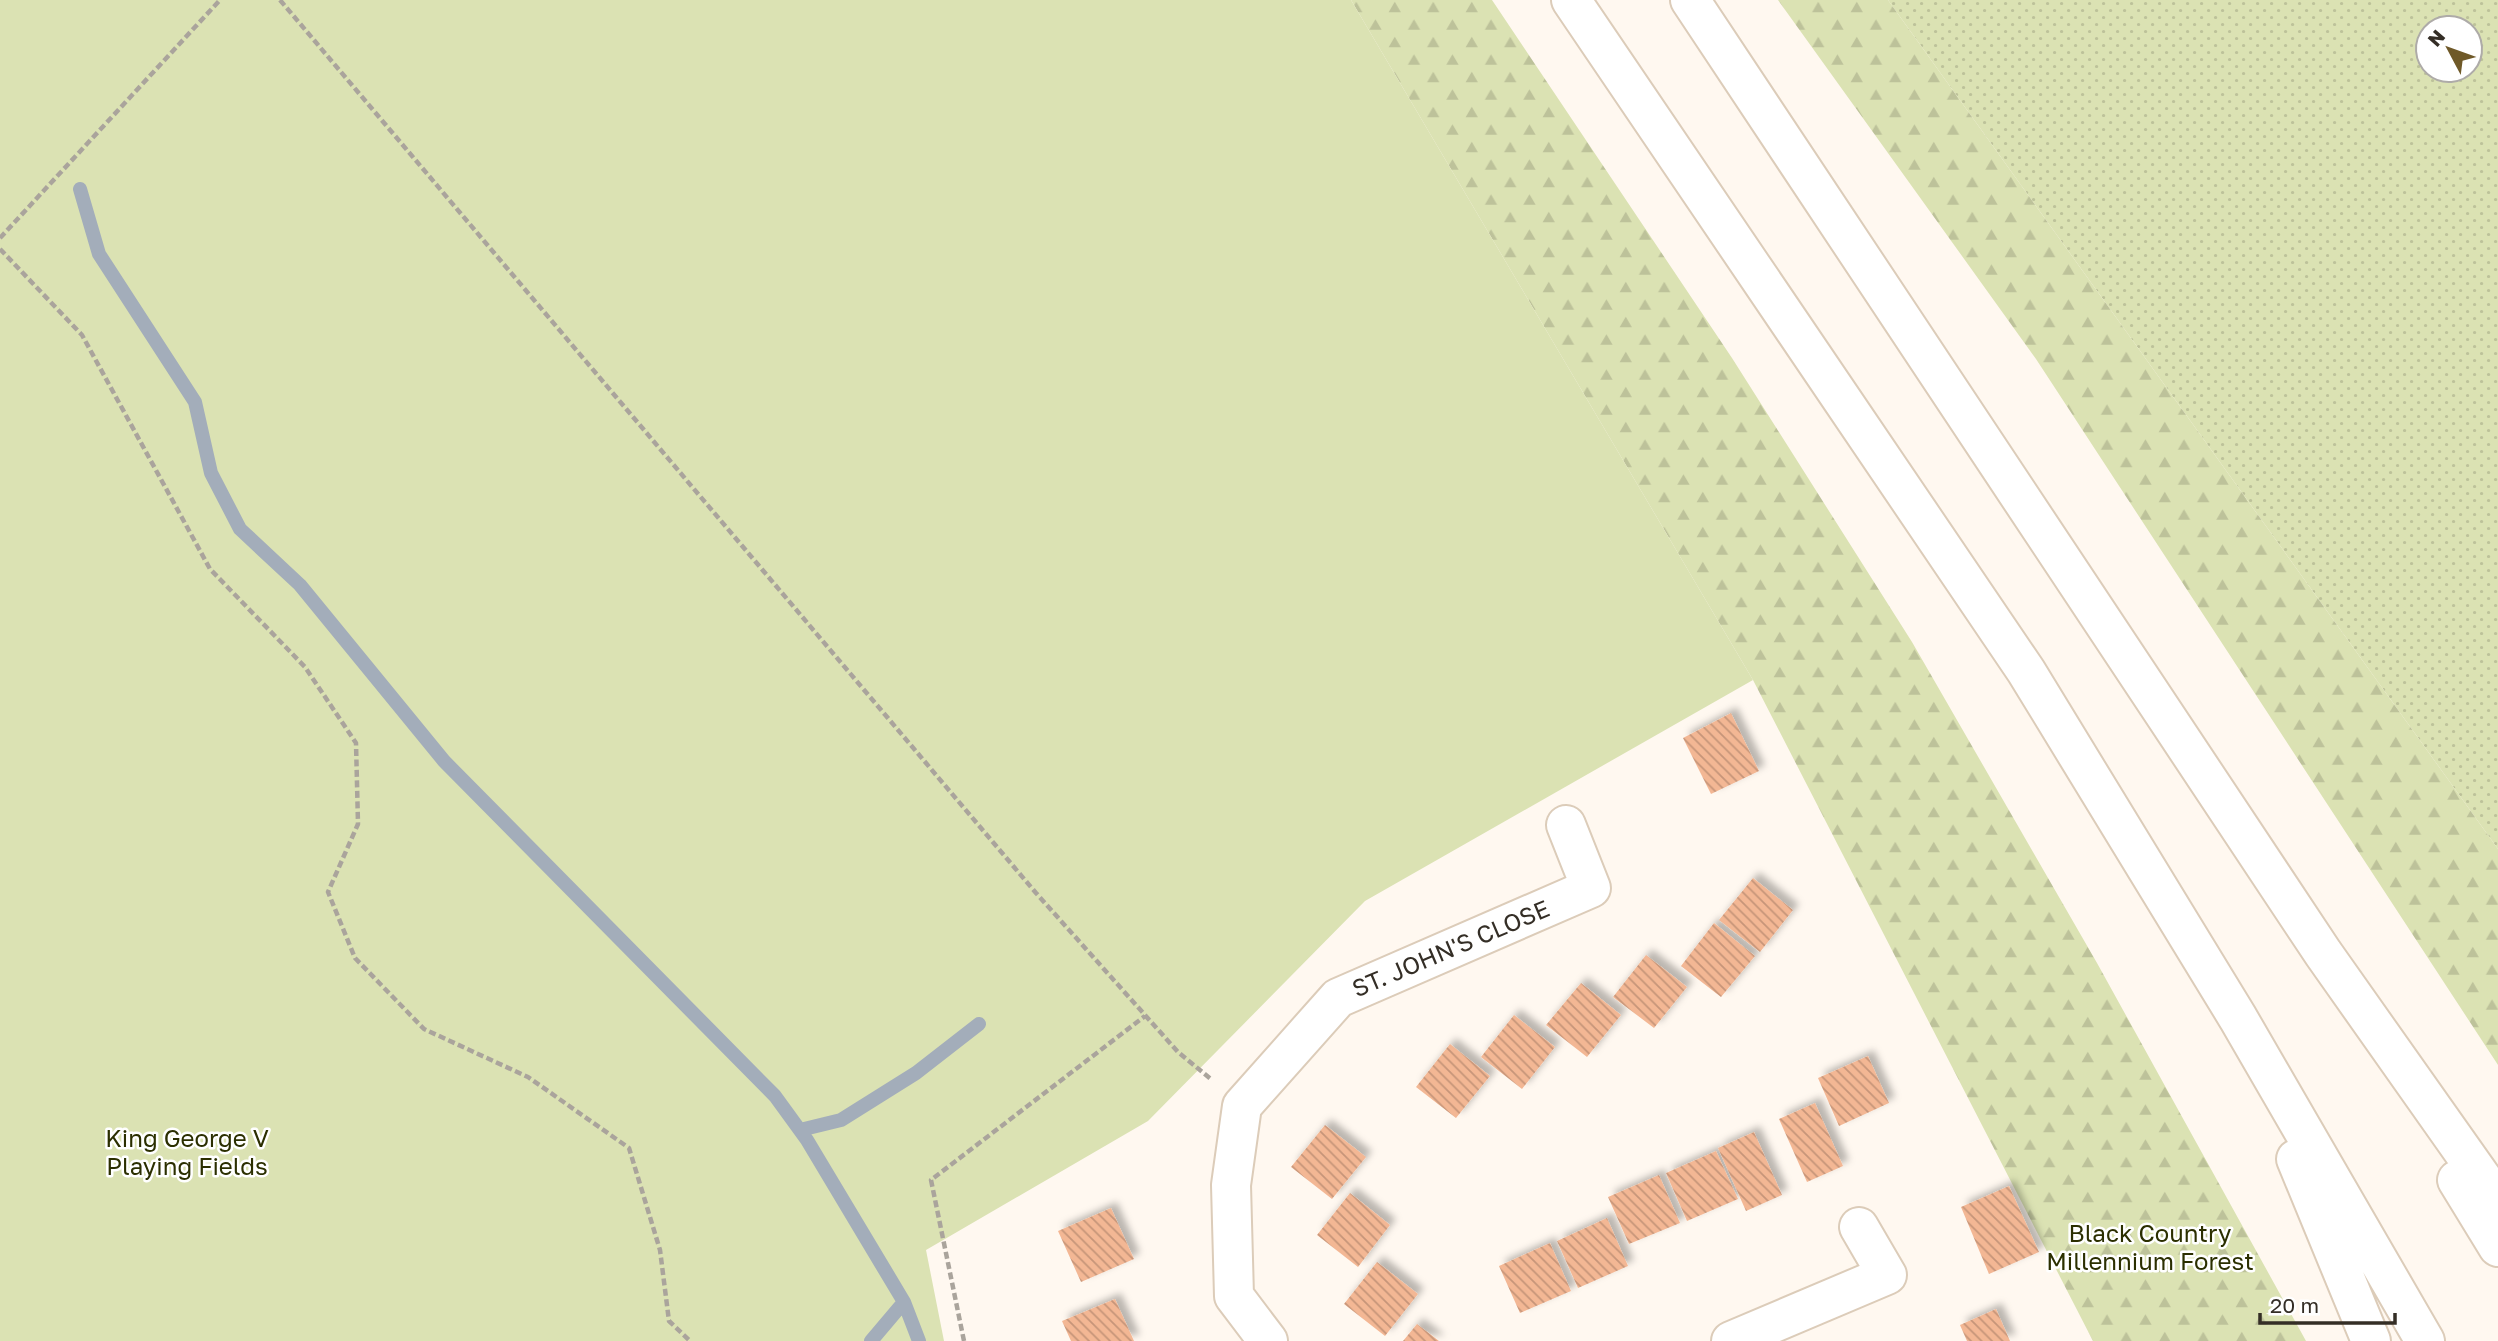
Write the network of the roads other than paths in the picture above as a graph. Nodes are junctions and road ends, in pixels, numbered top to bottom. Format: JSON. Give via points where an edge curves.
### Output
{"nodes":[{"id":1,"x":1571,"y":0,"type":"edge"},
{"id":2,"x":1690,"y":0,"type":"edge"},
{"id":3,"x":1566,"y":825,"type":"dead end"},
{"id":4,"x":2323,"y":953,"type":"junction"},
{"id":5,"x":2238,"y":1018,"type":"junction"},
{"id":6,"x":2498,"y":1201,"type":"edge"},
{"id":7,"x":1859,"y":1227,"type":"dead end"},
{"id":8,"x":2498,"y":1247,"type":"edge"},
{"id":9,"x":1268,"y":1341,"type":"edge"},
{"id":10,"x":1731,"y":1341,"type":"edge"},
{"id":11,"x":2371,"y":1341,"type":"edge"},
{"id":12,"x":2425,"y":1341,"type":"edge"}],
"edges":[{"from":1,"to":5,"type":"main road","via":[[2026,671]]},
{"from":2,"to":4,"type":"main road"},
{"from":3,"to":9,"type":"main road","name":"ST. JOHN'S CLOSE","via":[[1591,888],[1338,998],[1242,1105],[1231,1185],[1234,1296]]},
{"from":4,"to":6,"type":"main road"},
{"from":4,"to":8,"type":"main road"},
{"from":5,"to":11,"type":"main road"},
{"from":5,"to":12,"type":"main road"},
{"from":7,"to":10,"type":"main road","via":[[1887,1275]]}]}
